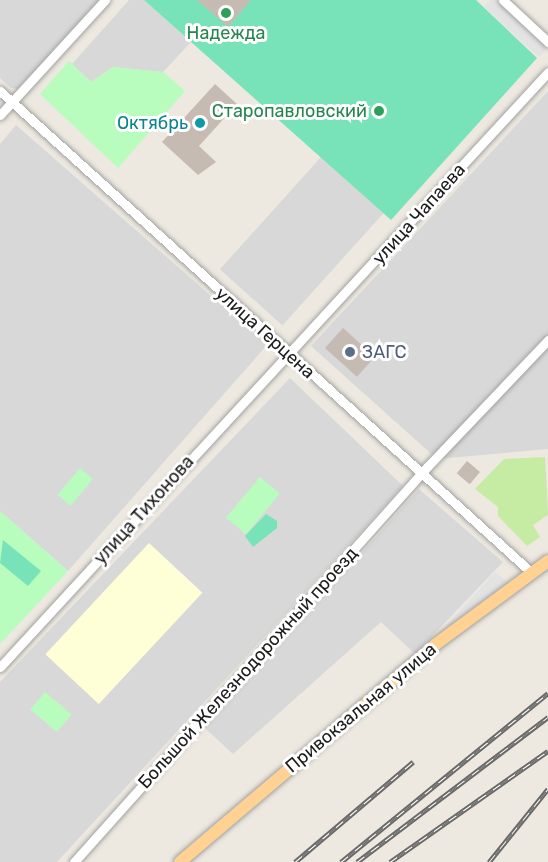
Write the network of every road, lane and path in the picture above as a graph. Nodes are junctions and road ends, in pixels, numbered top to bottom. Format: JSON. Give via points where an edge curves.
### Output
{"nodes":[{"id":1,"x":105,"y":0,"type":"edge"},
{"id":2,"x":503,"y":0,"type":"edge"},
{"id":3,"x":548,"y":42,"type":"edge"},
{"id":4,"x":548,"y":72,"type":"edge"},
{"id":5,"x":0,"y":91,"type":"edge"},
{"id":6,"x":12,"y":102,"type":"junction"},
{"id":7,"x":0,"y":115,"type":"edge"},
{"id":8,"x":548,"y":340,"type":"edge"},
{"id":9,"x":290,"y":356,"type":"junction"},
{"id":10,"x":422,"y":475,"type":"junction"},
{"id":11,"x":548,"y":561,"type":"edge"},
{"id":12,"x":532,"y":573,"type":"junction"},
{"id":13,"x":0,"y":667,"type":"edge"},
{"id":14,"x":74,"y":862,"type":"edge"},
{"id":15,"x":180,"y":862,"type":"edge"}],
"edges":[{"from":1,"to":6,"type":"street"},
{"from":2,"to":3,"type":"street"},
{"from":4,"to":9,"type":"street","name":"улица Чапаева"},
{"from":5,"to":6,"type":"street","name":"улица Герцена"},
{"from":6,"to":7,"type":"street"},
{"from":6,"to":9,"type":"street","name":"улица Герцена"},
{"from":8,"to":10,"type":"street","name":"Большой Железнодорожный проезд"},
{"from":9,"to":10,"type":"street","name":"улица Герцена"},
{"from":9,"to":13,"type":"street","name":"улица Тихонова"},
{"from":10,"to":12,"type":"street","name":"улица Герцена"},
{"from":10,"to":14,"type":"street","name":"Большой Железнодорожный проезд"},
{"from":11,"to":12,"type":"main road","name":"Привокзальная улица"},
{"from":12,"to":15,"type":"main road","name":"Привокзальная улица","via":[[436,644]]}]}
